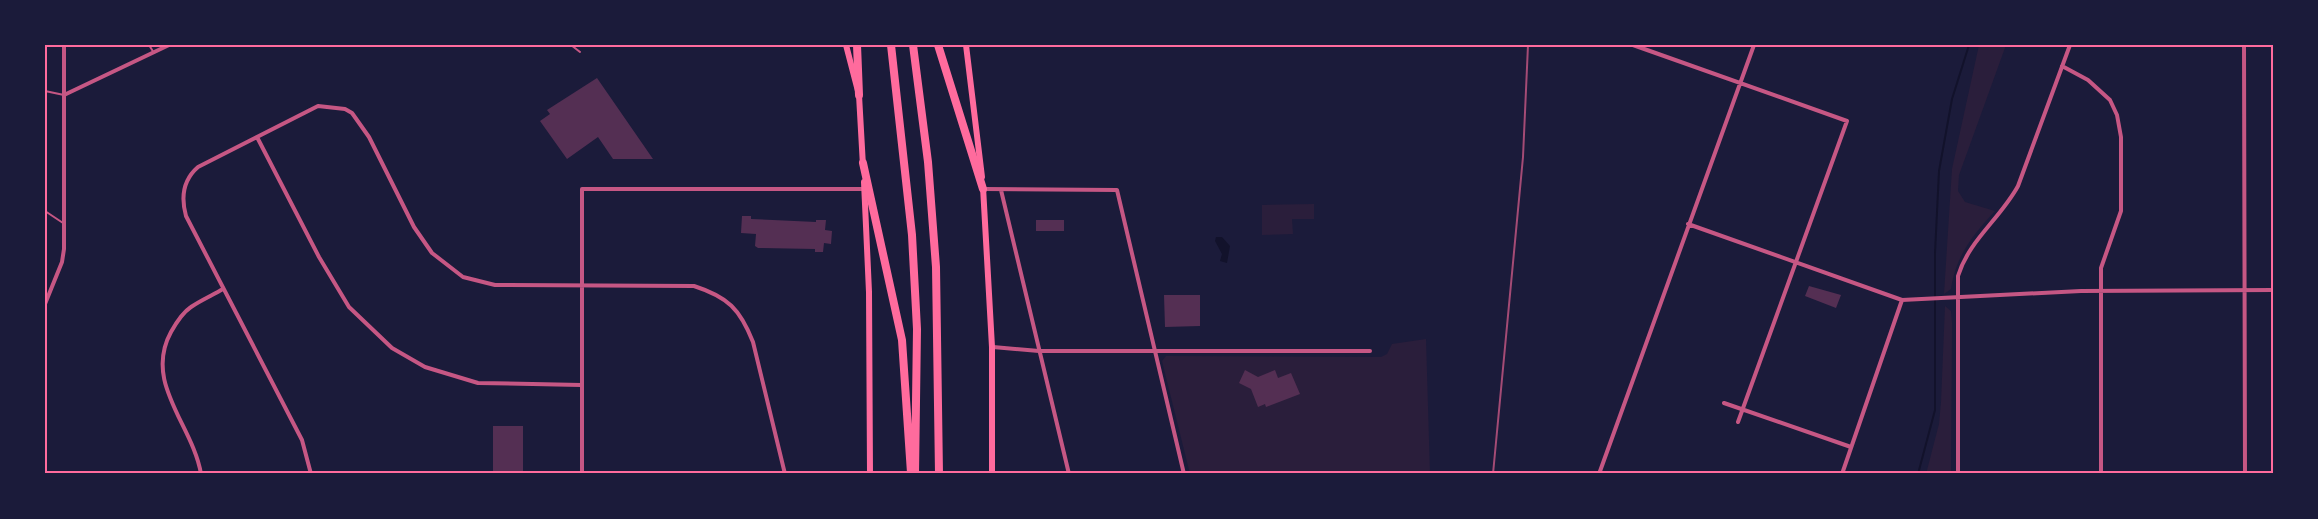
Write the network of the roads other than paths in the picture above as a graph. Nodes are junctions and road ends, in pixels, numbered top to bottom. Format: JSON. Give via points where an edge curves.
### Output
{"nodes":[{"id":1,"x":64,"y":45,"type":"edge"},
{"id":2,"x":149,"y":45,"type":"edge"},
{"id":3,"x":169,"y":45,"type":"edge"},
{"id":4,"x":571,"y":45,"type":"edge"},
{"id":5,"x":846,"y":45,"type":"edge"},
{"id":6,"x":856,"y":45,"type":"edge"},
{"id":7,"x":891,"y":45,"type":"edge"},
{"id":8,"x":913,"y":45,"type":"edge"},
{"id":9,"x":938,"y":45,"type":"edge"},
{"id":10,"x":966,"y":45,"type":"edge"},
{"id":11,"x":1633,"y":45,"type":"edge"},
{"id":12,"x":1754,"y":45,"type":"edge"},
{"id":13,"x":2070,"y":45,"type":"edge"},
{"id":14,"x":2244,"y":45,"type":"edge"},
{"id":15,"x":580,"y":52,"type":"dead end"},
{"id":16,"x":154,"y":53,"type":"junction"},
{"id":17,"x":2062,"y":66,"type":"junction"},
{"id":18,"x":1740,"y":83,"type":"junction"},
{"id":19,"x":45,"y":91,"type":"edge"},
{"id":20,"x":64,"y":95,"type":"junction"},
{"id":21,"x":859,"y":95,"type":"junction"},
{"id":22,"x":257,"y":137,"type":"junction"},
{"id":23,"x":863,"y":163,"type":"junction"},
{"id":24,"x":865,"y":189,"type":"junction"},
{"id":25,"x":983,"y":189,"type":"junction"},
{"id":26,"x":1002,"y":190,"type":"junction"},
{"id":27,"x":45,"y":211,"type":"edge"},
{"id":28,"x":63,"y":223,"type":"junction"},
{"id":29,"x":1688,"y":224,"type":"junction"},
{"id":30,"x":1796,"y":264,"type":"junction"},
{"id":31,"x":582,"y":286,"type":"junction"},
{"id":32,"x":223,"y":289,"type":"junction"},
{"id":33,"x":2273,"y":290,"type":"edge"},
{"id":34,"x":2101,"y":291,"type":"junction"},
{"id":35,"x":2244,"y":291,"type":"junction"},
{"id":36,"x":1958,"y":298,"type":"junction"},
{"id":37,"x":1902,"y":300,"type":"junction"},
{"id":38,"x":45,"y":304,"type":"edge"},
{"id":39,"x":992,"y":347,"type":"junction"},
{"id":40,"x":1039,"y":351,"type":"junction"},
{"id":41,"x":1154,"y":351,"type":"junction"},
{"id":42,"x":1370,"y":351,"type":"dead end"},
{"id":43,"x":581,"y":385,"type":"junction"},
{"id":44,"x":1724,"y":403,"type":"dead end"},
{"id":45,"x":1743,"y":409,"type":"junction"},
{"id":46,"x":1738,"y":422,"type":"dead end"},
{"id":47,"x":1851,"y":447,"type":"junction"},
{"id":48,"x":201,"y":474,"type":"edge"},
{"id":49,"x":311,"y":474,"type":"edge"},
{"id":50,"x":582,"y":474,"type":"edge"},
{"id":51,"x":785,"y":474,"type":"edge"},
{"id":52,"x":870,"y":474,"type":"edge"},
{"id":53,"x":913,"y":474,"type":"edge"},
{"id":54,"x":939,"y":474,"type":"edge"},
{"id":55,"x":992,"y":474,"type":"edge"},
{"id":56,"x":1069,"y":474,"type":"edge"},
{"id":57,"x":1184,"y":474,"type":"edge"},
{"id":58,"x":1599,"y":474,"type":"edge"},
{"id":59,"x":1842,"y":474,"type":"edge"},
{"id":60,"x":1958,"y":474,"type":"edge"},
{"id":61,"x":2101,"y":474,"type":"edge"},
{"id":62,"x":2245,"y":474,"type":"edge"}],
"edges":[{"from":1,"to":20,"type":"street"},
{"from":2,"to":16,"type":"lane"},
{"from":3,"to":16,"type":"street"},
{"from":4,"to":15,"type":"lane"},
{"from":5,"to":21,"type":"main road"},
{"from":6,"to":21,"type":"highway"},
{"from":7,"to":53,"type":"highway","via":[[912,235],[917,329]]},
{"from":8,"to":54,"type":"highway","via":[[936,267]]},
{"from":9,"to":25,"type":"highway"},
{"from":10,"to":25,"type":"main road"},
{"from":11,"to":18,"type":"street"},
{"from":12,"to":18,"type":"street"},
{"from":13,"to":17,"type":"street"},
{"from":14,"to":35,"type":"street"},
{"from":16,"to":20,"type":"street"},
{"from":17,"to":34,"type":"street","via":[[2103,92],[2114,107],[2120,126],[2121,211],[2103,261]]},
{"from":17,"to":36,"type":"street","via":[[2018,186],[1965,258],[1958,276]]},
{"from":18,"to":29,"type":"street"},
{"from":18,"to":30,"type":"street","via":[[1847,121]]},
{"from":19,"to":20,"type":"lane"},
{"from":20,"to":28,"type":"street"},
{"from":21,"to":23,"type":"main road"},
{"from":22,"to":31,"type":"street","via":[[318,106],[345,109],[369,137],[414,226],[432,253],[447,266],[472,281],[495,285]]},
{"from":22,"to":32,"type":"street","via":[[198,167],[183,196],[186,216]]},
{"from":22,"to":43,"type":"street","via":[[349,307],[392,348],[432,370],[478,383]]},
{"from":23,"to":24,"type":"main road"},
{"from":23,"to":53,"type":"highway","via":[[902,340]]},
{"from":24,"to":31,"type":"street","via":[[582,189]]},
{"from":24,"to":52,"type":"main road"},
{"from":25,"to":26,"type":"street"},
{"from":25,"to":39,"type":"main road"},
{"from":26,"to":40,"type":"street"},
{"from":26,"to":41,"type":"street","via":[[1117,190]]},
{"from":27,"to":28,"type":"lane"},
{"from":28,"to":38,"type":"street","via":[[62,262]]},
{"from":29,"to":30,"type":"street"},
{"from":29,"to":58,"type":"street"},
{"from":30,"to":37,"type":"street"},
{"from":30,"to":45,"type":"street"},
{"from":31,"to":43,"type":"street"},
{"from":31,"to":51,"type":"street","via":[[694,286],[726,300],[745,323],[753,342]]},
{"from":32,"to":48,"type":"street","via":[[183,314],[170,334],[162,360],[164,384],[193,446]]},
{"from":32,"to":49,"type":"street","via":[[302,440]]},
{"from":33,"to":35,"type":"street"},
{"from":34,"to":35,"type":"street"},
{"from":34,"to":36,"type":"street"},
{"from":34,"to":61,"type":"street"},
{"from":35,"to":62,"type":"street"},
{"from":36,"to":37,"type":"street"},
{"from":36,"to":60,"type":"street"},
{"from":37,"to":47,"type":"street"},
{"from":39,"to":40,"type":"street"},
{"from":39,"to":55,"type":"main road"},
{"from":40,"to":41,"type":"street"},
{"from":40,"to":56,"type":"street"},
{"from":41,"to":42,"type":"street"},
{"from":41,"to":57,"type":"street"},
{"from":43,"to":50,"type":"street"},
{"from":44,"to":45,"type":"street"},
{"from":45,"to":46,"type":"street"},
{"from":45,"to":47,"type":"street"},
{"from":47,"to":59,"type":"street"}]}
